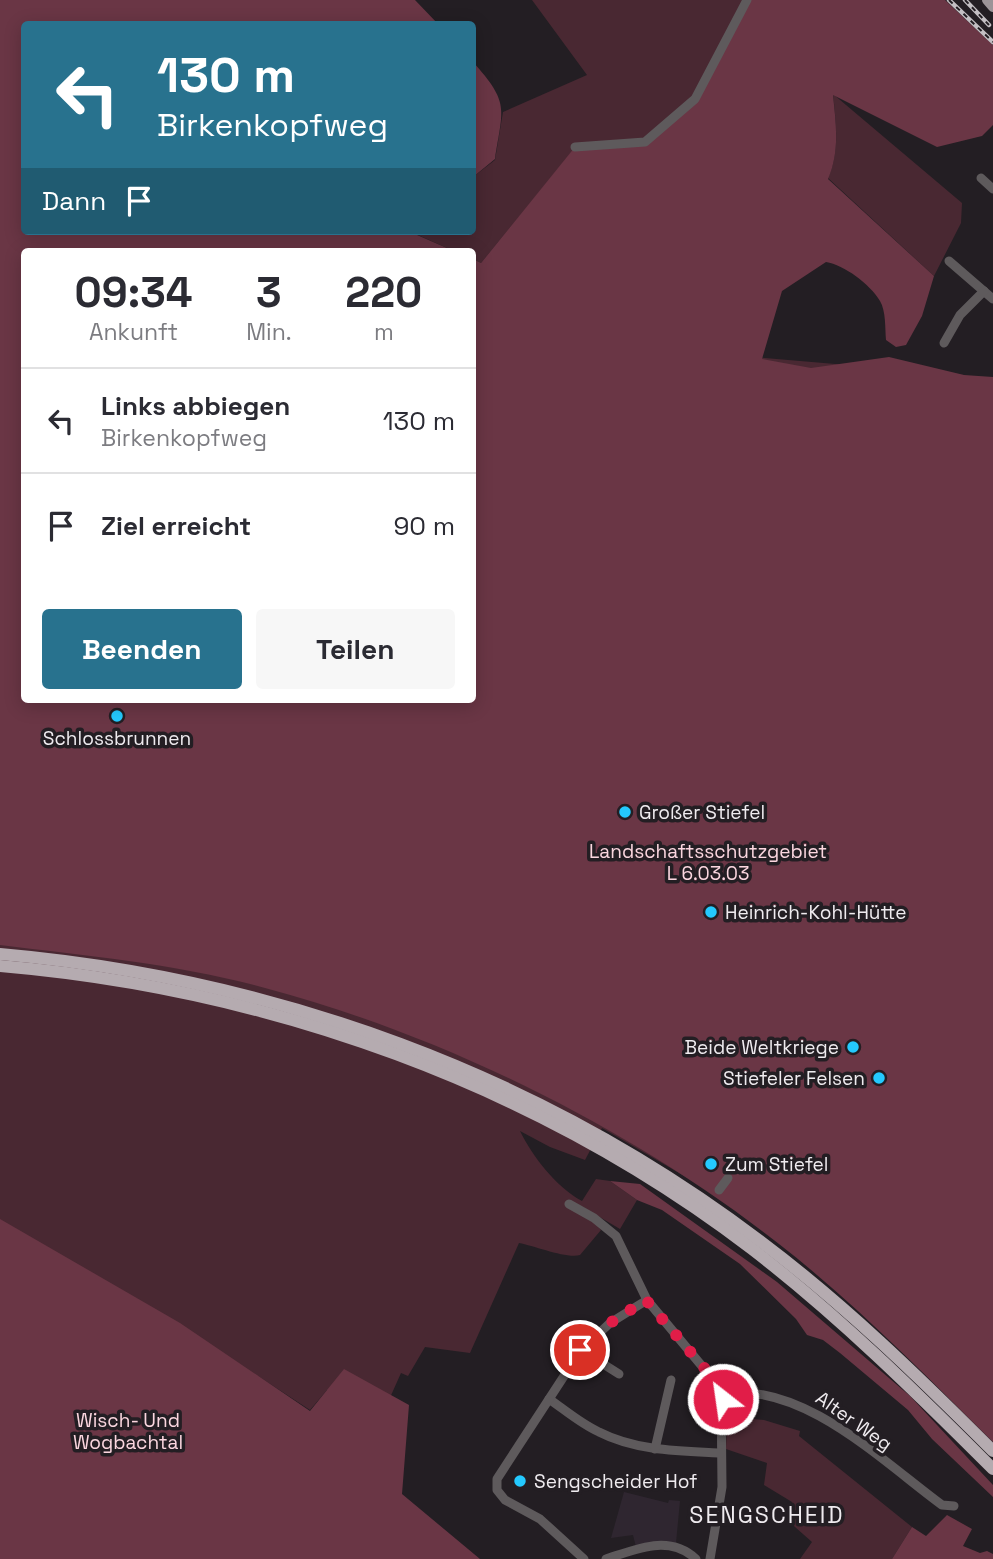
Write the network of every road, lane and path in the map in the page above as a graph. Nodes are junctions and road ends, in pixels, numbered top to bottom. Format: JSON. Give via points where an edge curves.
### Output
{"nodes":[{"id":1,"x":747,"y":0,"type":"edge"},
{"id":2,"x":987,"y":0,"type":"edge"},
{"id":3,"x":993,"y":6,"type":"edge"},
{"id":4,"x":575,"y":147,"type":"dead end"},
{"id":5,"x":981,"y":178,"type":"dead end"},
{"id":6,"x":993,"y":189,"type":"edge"},
{"id":7,"x":949,"y":261,"type":"dead end"},
{"id":8,"x":984,"y":291,"type":"junction"},
{"id":9,"x":993,"y":299,"type":"edge"},
{"id":10,"x":944,"y":343,"type":"dead end"},
{"id":11,"x":0,"y":954,"type":"edge"},
{"id":12,"x":0,"y":966,"type":"edge"},
{"id":13,"x":728,"y":1178,"type":"dead end"},
{"id":14,"x":719,"y":1190,"type":"dead end"},
{"id":15,"x":569,"y":1204,"type":"dead end"},
{"id":16,"x":646,"y":1300,"type":"junction"},
{"id":17,"x":580,"y":1350,"type":"junction"},
{"id":18,"x":619,"y":1374,"type":"dead end"},
{"id":19,"x":671,"y":1380,"type":"dead end"},
{"id":20,"x":723,"y":1394,"type":"junction"},
{"id":21,"x":549,"y":1399,"type":"junction"},
{"id":22,"x":655,"y":1448,"type":"junction"},
{"id":23,"x":993,"y":1451,"type":"edge"},
{"id":24,"x":721,"y":1453,"type":"junction"},
{"id":25,"x":993,"y":1469,"type":"edge"},
{"id":26,"x":954,"y":1506,"type":"dead end"},
{"id":27,"x":584,"y":1559,"type":"edge"},
{"id":28,"x":607,"y":1559,"type":"edge"},
{"id":29,"x":696,"y":1559,"type":"edge"},
{"id":30,"x":710,"y":1559,"type":"edge"}],
"edges":[{"from":1,"to":4,"type":"street","via":[[695,99],[645,142]]},
{"from":2,"to":3,"type":"main road"},
{"from":5,"to":6,"type":"street"},
{"from":7,"to":8,"type":"street"},
{"from":8,"to":9,"type":"street"},
{"from":8,"to":10,"type":"street","via":[[960,315]]},
{"from":11,"to":23,"type":"highway","via":[[155,974],[268,1000],[434,1056],[559,1114],[650,1166],[776,1253],[864,1327]]},
{"from":12,"to":25,"type":"highway","via":[[152,986],[265,1012],[419,1063],[551,1123],[643,1175],[769,1263],[902,1378]]},
{"from":13,"to":14,"type":"street"},
{"from":15,"to":16,"type":"street","via":[[616,1236]]},
{"from":16,"to":17,"type":"street"},
{"from":16,"to":20,"type":"street"},
{"from":17,"to":18,"type":"street"},
{"from":17,"to":21,"type":"street"},
{"from":19,"to":22,"type":"street"},
{"from":20,"to":24,"type":"street"},
{"from":20,"to":26,"type":"street","name":"Alter Weg","via":[[778,1397],[807,1408],[942,1505]]},
{"from":21,"to":22,"type":"street","via":[[596,1431]]},
{"from":21,"to":27,"type":"street","via":[[497,1479],[496,1490],[540,1519]]},
{"from":22,"to":24,"type":"street"},
{"from":24,"to":30,"type":"street","via":[[721,1502]]},
{"from":28,"to":29,"type":"street","via":[[665,1544],[684,1549]]}]}
